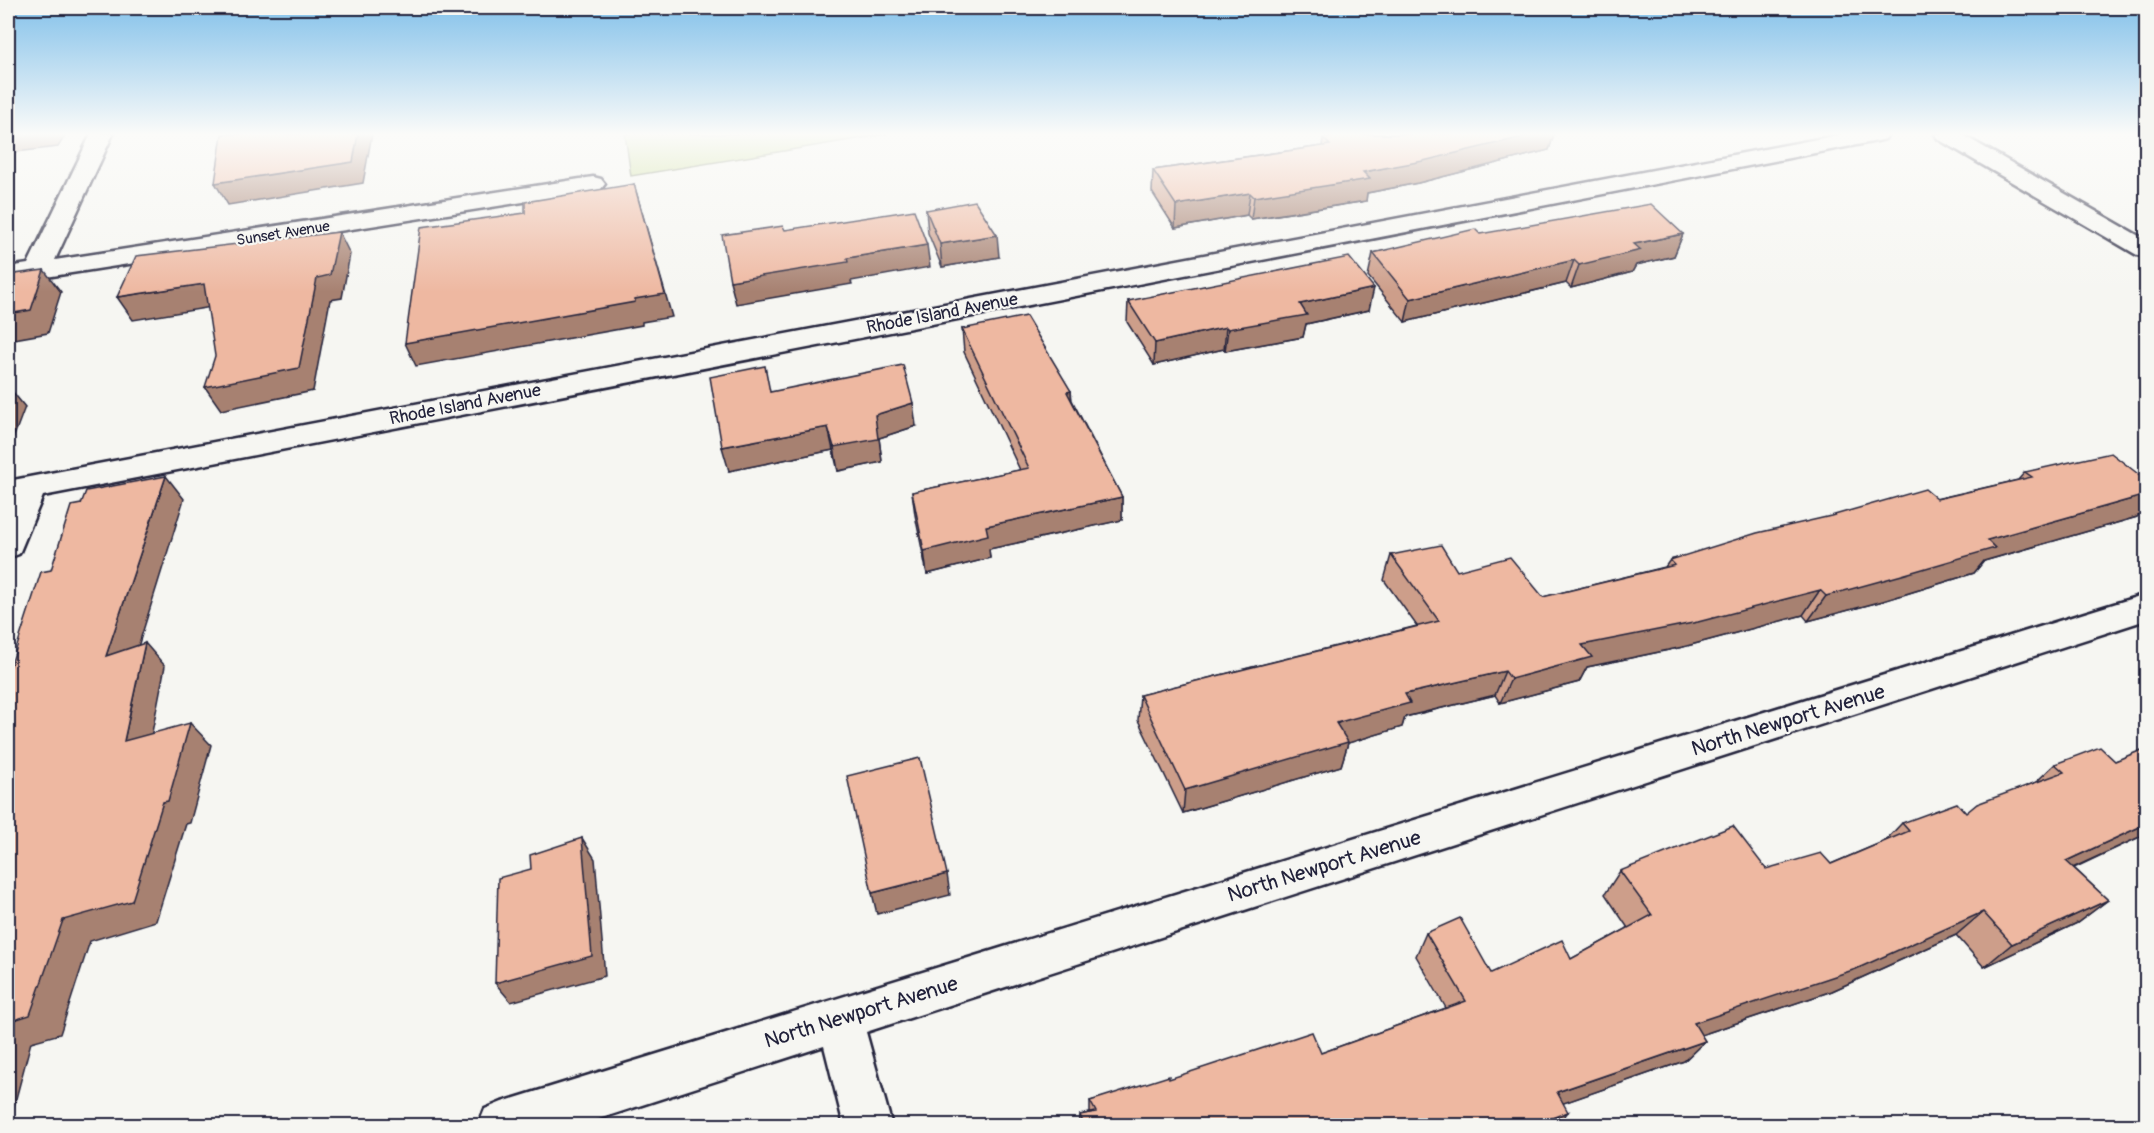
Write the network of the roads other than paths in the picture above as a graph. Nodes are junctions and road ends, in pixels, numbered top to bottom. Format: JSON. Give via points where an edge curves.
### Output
{"nodes":[{"id":1,"x":77,"y":187,"type":"edge"},
{"id":2,"x":575,"y":187,"type":"edge"},
{"id":3,"x":1601,"y":187,"type":"edge"},
{"id":4,"x":2037,"y":187,"type":"edge"},
{"id":5,"x":2146,"y":250,"type":"edge"},
{"id":6,"x":37,"y":271,"type":"junction"},
{"id":7,"x":8,"y":276,"type":"edge"},
{"id":8,"x":19,"y":490,"type":"edge"},
{"id":9,"x":8,"y":546,"type":"edge"},
{"id":10,"x":2146,"y":607,"type":"edge"},
{"id":11,"x":840,"y":1019,"type":"junction"},
{"id":12,"x":502,"y":1125,"type":"edge"},
{"id":13,"x":868,"y":1125,"type":"edge"}],
"edges":[{"from":1,"to":6,"type":"street"},
{"from":2,"to":6,"type":"street","name":"Sunset Avenue"},
{"from":3,"to":8,"type":"street","name":"Rhode Island Avenue"},
{"from":4,"to":5,"type":"street"},
{"from":6,"to":7,"type":"street","name":"Sunset Avenue"},
{"from":8,"to":9,"type":"street"},
{"from":10,"to":11,"type":"street","name":"North Newport Avenue"},
{"from":11,"to":12,"type":"street","name":"North Newport Avenue"},
{"from":11,"to":13,"type":"street"}]}
